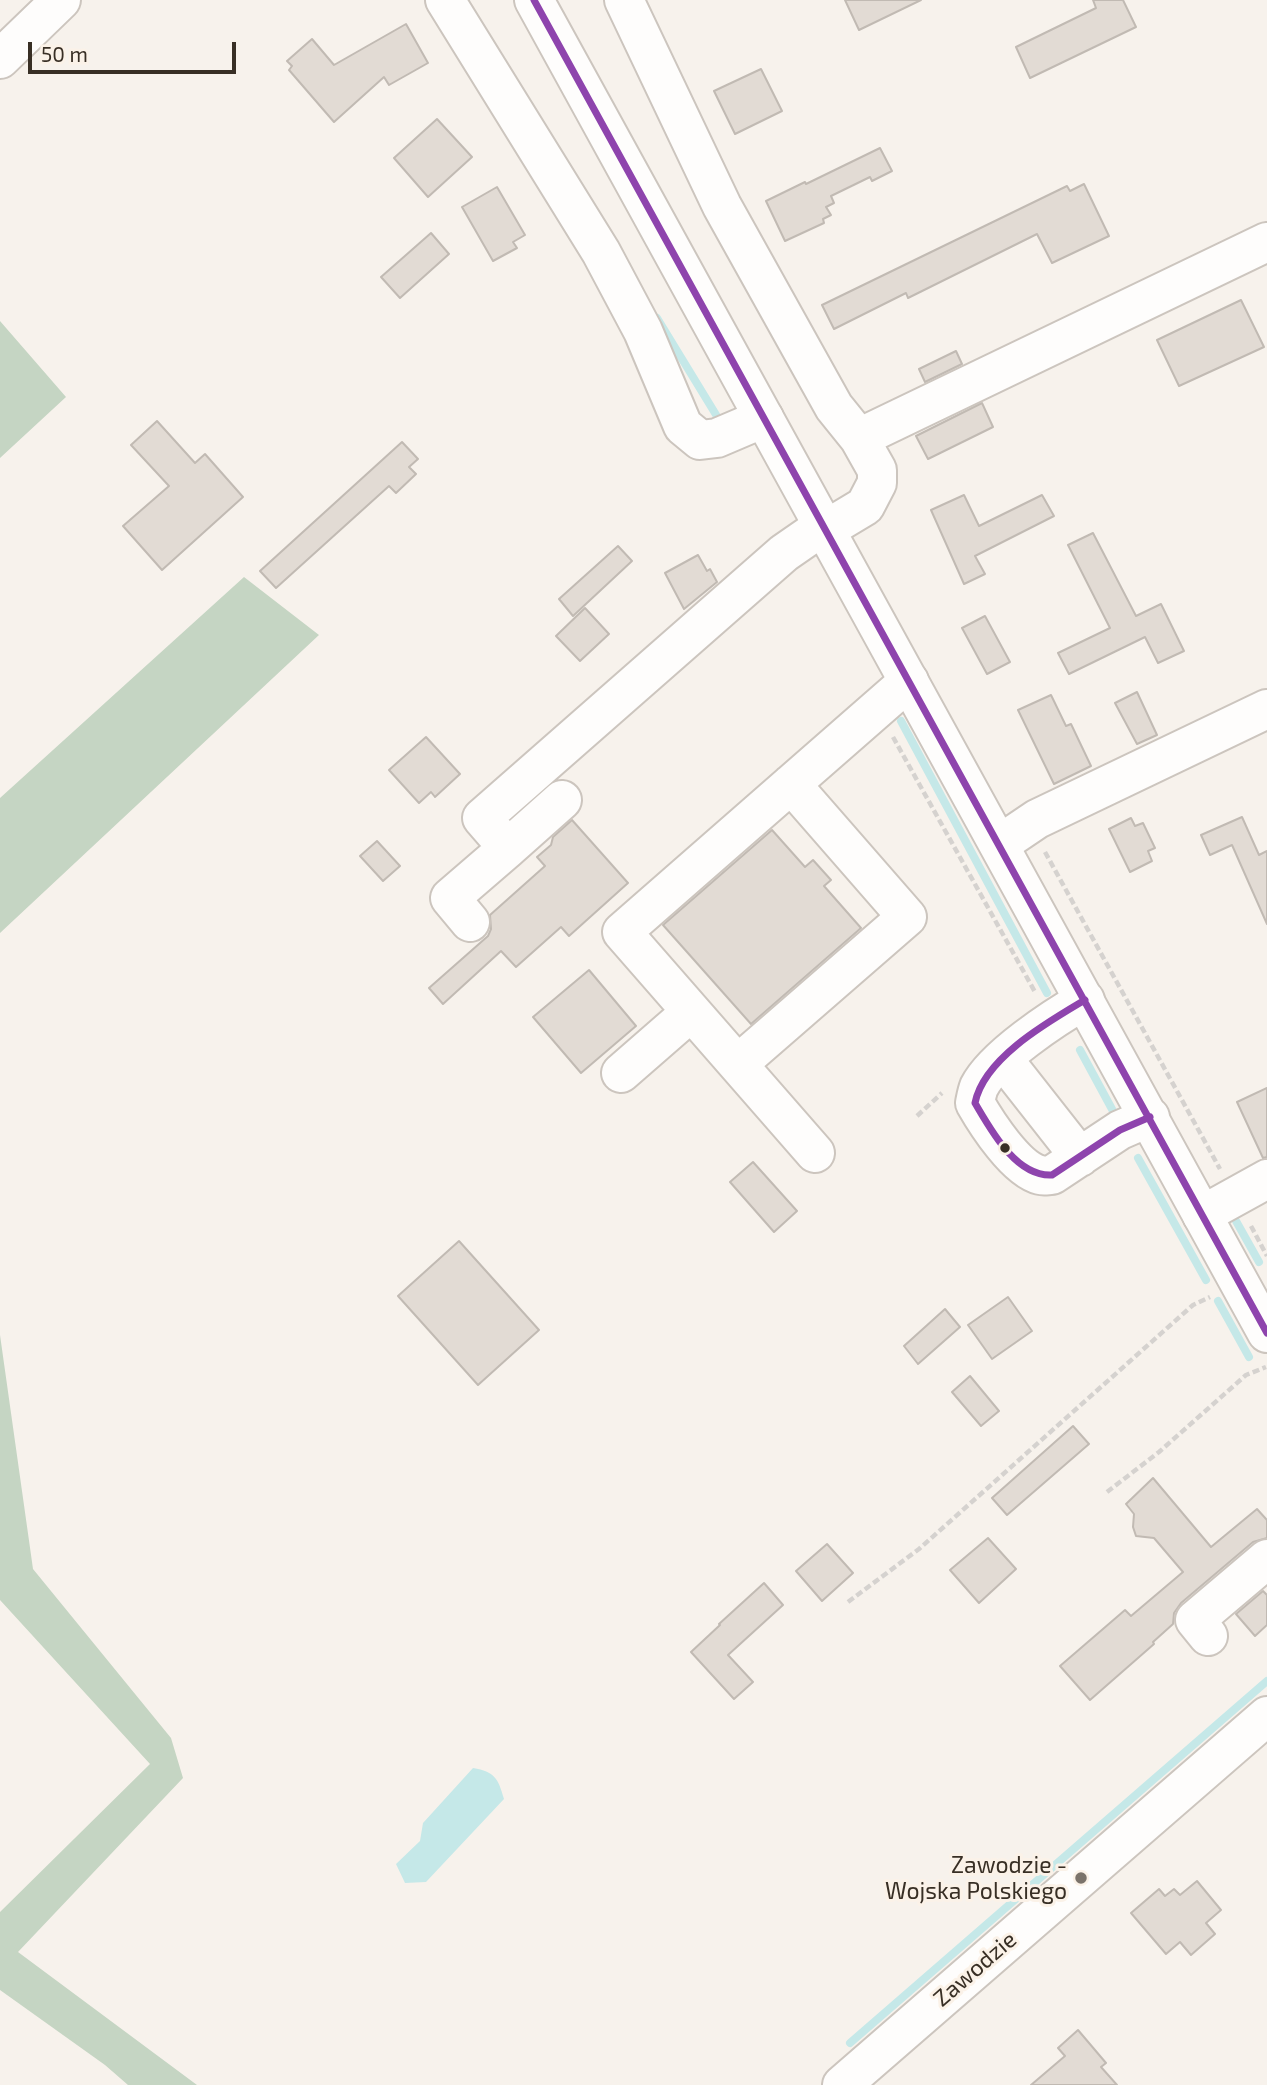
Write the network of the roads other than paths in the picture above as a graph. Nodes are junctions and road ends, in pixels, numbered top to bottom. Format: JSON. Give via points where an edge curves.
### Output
{"nodes":[{"id":1,"x":61,"y":0,"type":"edge"},
{"id":2,"x":444,"y":0,"type":"edge"},
{"id":3,"x":534,"y":0,"type":"edge"},
{"id":4,"x":624,"y":0,"type":"edge"},
{"id":5,"x":0,"y":59,"type":"edge"},
{"id":6,"x":1267,"y":242,"type":"edge"},
{"id":7,"x":764,"y":418,"type":"junction"},
{"id":8,"x":859,"y":438,"type":"junction"},
{"id":9,"x":824,"y":528,"type":"junction"},
{"id":10,"x":909,"y":681,"type":"junction"},
{"id":11,"x":1267,"y":709,"type":"edge"},
{"id":12,"x":791,"y":784,"type":"junction"},
{"id":13,"x":562,"y":800,"type":"dead end"},
{"id":14,"x":1014,"y":834,"type":"junction"},
{"id":15,"x":508,"y":848,"type":"junction"},
{"id":16,"x":470,"y":922,"type":"dead end"},
{"id":17,"x":1085,"y":1000,"type":"junction"},
{"id":18,"x":691,"y":1012,"type":"junction"},
{"id":19,"x":1003,"y":1059,"type":"junction"},
{"id":20,"x":737,"y":1064,"type":"junction"},
{"id":21,"x":621,"y":1073,"type":"dead end"},
{"id":22,"x":1150,"y":1117,"type":"junction"},
{"id":23,"x":815,"y":1153,"type":"dead end"},
{"id":24,"x":1080,"y":1157,"type":"junction"},
{"id":25,"x":1251,"y":1188,"type":"edge"},
{"id":26,"x":1202,"y":1215,"type":"junction"},
{"id":27,"x":1267,"y":1333,"type":"edge"},
{"id":28,"x":1267,"y":1559,"type":"edge"},
{"id":29,"x":1208,"y":1636,"type":"dead end"},
{"id":30,"x":1267,"y":1716,"type":"edge"},
{"id":31,"x":842,"y":2085,"type":"edge"}],
"edges":[{"from":1,"to":5,"type":"street"},
{"from":2,"to":7,"type":"street","via":[[601,252],[643,331],[683,426],[701,440]]},
{"from":3,"to":7,"type":"street"},
{"from":4,"to":8,"type":"street","via":[[722,206],[834,407]]},
{"from":6,"to":8,"type":"street"},
{"from":7,"to":9,"type":"street"},
{"from":8,"to":9,"type":"street","via":[[877,470],[877,484],[865,506]]},
{"from":9,"to":10,"type":"street"},
{"from":9,"to":15,"type":"street","via":[[783,553],[482,818]]},
{"from":10,"to":12,"type":"street"},
{"from":10,"to":14,"type":"street"},
{"from":11,"to":14,"type":"street"},
{"from":12,"to":18,"type":"street","via":[[622,932]]},
{"from":12,"to":20,"type":"street","via":[[907,916]]},
{"from":13,"to":15,"type":"street"},
{"from":14,"to":17,"type":"street"},
{"from":15,"to":16,"type":"street","via":[[450,898]]},
{"from":17,"to":19,"type":"street","via":[[1051,1020]]},
{"from":17,"to":22,"type":"street"},
{"from":18,"to":20,"type":"street"},
{"from":18,"to":21,"type":"street"},
{"from":19,"to":24,"type":"street"},
{"from":19,"to":24,"type":"street","via":[[979,1087],[975,1103],[986,1123],[1023,1165],[1040,1175],[1052,1175]]},
{"from":20,"to":23,"type":"street"},
{"from":22,"to":24,"type":"street","via":[[1120,1130]]},
{"from":22,"to":26,"type":"street"},
{"from":25,"to":26,"type":"street"},
{"from":26,"to":27,"type":"street"},
{"from":28,"to":29,"type":"street","via":[[1195,1620]]},
{"from":30,"to":31,"type":"street","name":"Zawodzie"}]}
